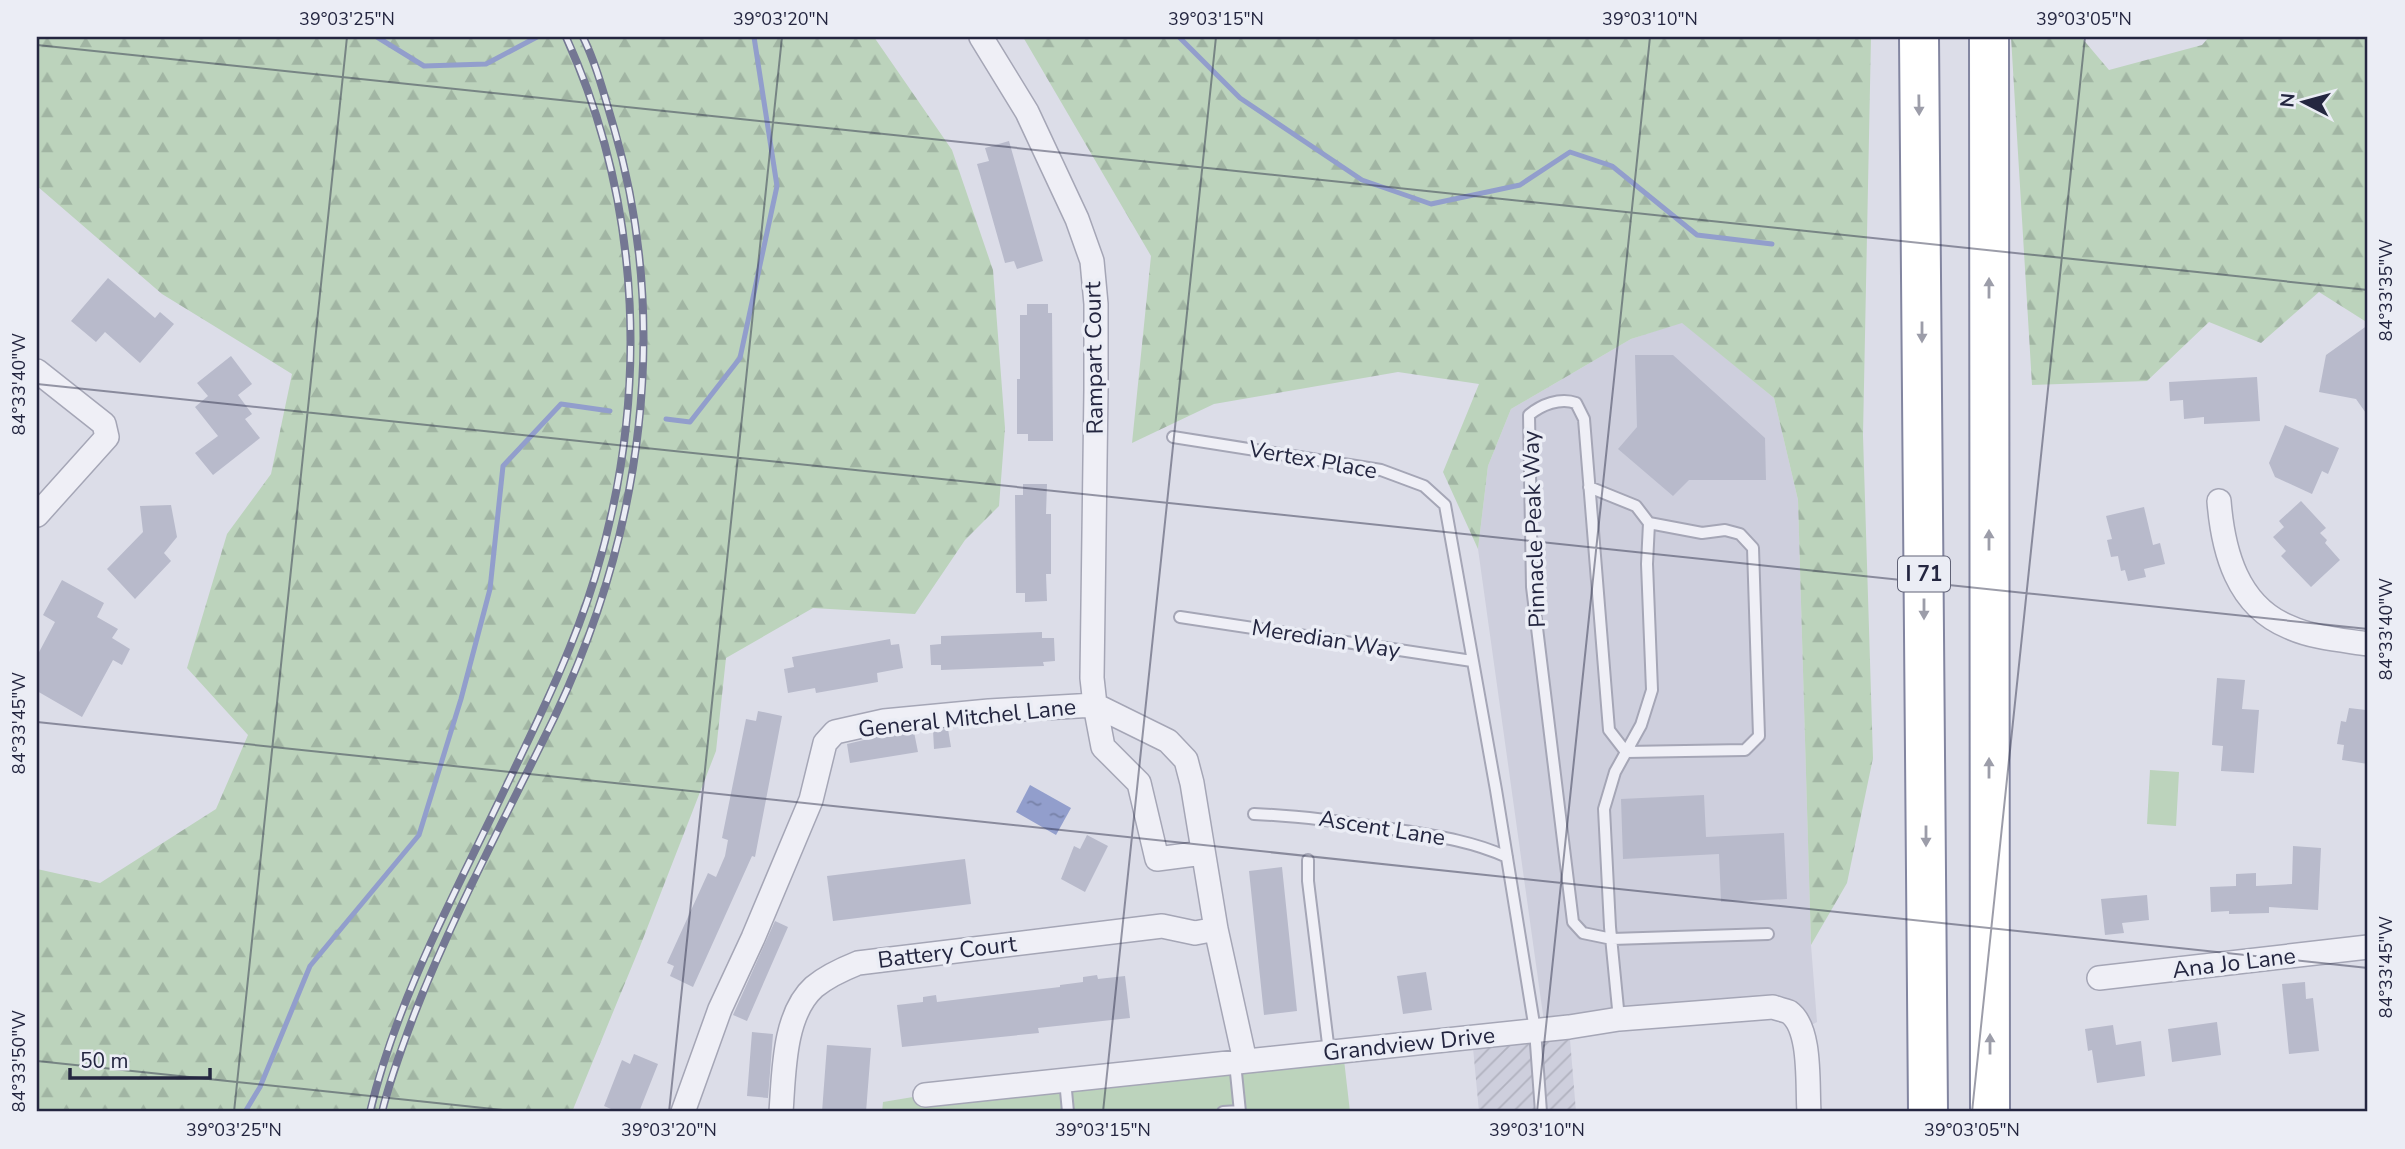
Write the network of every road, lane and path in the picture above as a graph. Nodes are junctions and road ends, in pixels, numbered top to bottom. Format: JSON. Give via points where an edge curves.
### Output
{"nodes":[{"id":1,"x":981,"y":37,"type":"edge"},
{"id":2,"x":1919,"y":37,"type":"edge"},
{"id":3,"x":1989,"y":37,"type":"edge"},
{"id":4,"x":37,"y":371,"type":"edge"},
{"id":5,"x":1173,"y":437,"type":"dead end"},
{"id":6,"x":1590,"y":486,"type":"junction"},
{"id":7,"x":2219,"y":501,"type":"dead end"},
{"id":8,"x":37,"y":515,"type":"edge"},
{"id":9,"x":1648,"y":523,"type":"junction"},
{"id":10,"x":1181,"y":617,"type":"dead end"},
{"id":11,"x":2368,"y":644,"type":"edge"},
{"id":12,"x":1472,"y":662,"type":"junction"},
{"id":13,"x":1095,"y":705,"type":"junction"},
{"id":14,"x":1626,"y":752,"type":"junction"},
{"id":15,"x":1254,"y":814,"type":"dead end"},
{"id":16,"x":1203,"y":853,"type":"junction"},
{"id":17,"x":1507,"y":857,"type":"junction"},
{"id":18,"x":1308,"y":860,"type":"dead end"},
{"id":19,"x":1216,"y":929,"type":"junction"},
{"id":20,"x":1768,"y":934,"type":"dead end"},
{"id":21,"x":1612,"y":939,"type":"junction"},
{"id":22,"x":2368,"y":947,"type":"edge"},
{"id":23,"x":2099,"y":978,"type":"dead end"},
{"id":24,"x":1619,"y":1019,"type":"junction"},
{"id":25,"x":1535,"y":1030,"type":"junction"},
{"id":26,"x":1329,"y":1052,"type":"junction"},
{"id":27,"x":1240,"y":1062,"type":"junction"},
{"id":28,"x":1065,"y":1080,"type":"junction"},
{"id":29,"x":925,"y":1095,"type":"dead end"},
{"id":30,"x":1240,"y":1111,"type":"edge"},
{"id":31,"x":683,"y":1112,"type":"edge"},
{"id":32,"x":780,"y":1112,"type":"edge"},
{"id":33,"x":1068,"y":1112,"type":"edge"},
{"id":34,"x":1223,"y":1112,"type":"edge"},
{"id":35,"x":1541,"y":1112,"type":"edge"},
{"id":36,"x":1809,"y":1112,"type":"edge"},
{"id":37,"x":1928,"y":1112,"type":"edge"},
{"id":38,"x":1990,"y":1112,"type":"edge"}],
"edges":[{"from":1,"to":13,"type":"street","name":"Rampart Court","via":[[1027,112],[1092,261],[1096,304]]},
{"from":2,"to":37,"type":"highway","number":"I 71","one_way":true},
{"from":38,"to":3,"type":"highway","one_way":true},
{"from":4,"to":8,"type":"street","via":[[104,424],[107,438]]},
{"from":5,"to":12,"type":"lane","name":"Vertex Place","via":[[1381,470],[1424,486],[1445,505]]},
{"from":6,"to":9,"type":"lane","via":[[1636,506]]},
{"from":6,"to":14,"type":"lane","name":"Pinnacle Peak Way","via":[[1609,730]]},
{"from":6,"to":21,"type":"lane","name":"Pinnacle Peak Way","via":[[1584,419],[1576,403],[1568,400],[1539,406],[1529,415],[1528,428],[1532,587],[1573,922],[1583,933]]},
{"from":7,"to":11,"type":"street","via":[[2230,564],[2250,598],[2287,627]]},
{"from":9,"to":14,"type":"lane","via":[[1652,690]]},
{"from":9,"to":14,"type":"lane","via":[[1702,533],[1725,530],[1740,534],[1754,548],[1759,736],[1745,750]]},
{"from":10,"to":12,"type":"lane","name":"Meredian Way"},
{"from":12,"to":17,"type":"lane"},
{"from":13,"to":16,"type":"street","name":"General Mitchel Lane","via":[[1168,741],[1186,760]]},
{"from":13,"to":16,"type":"street","name":"Rampart Court","via":[[1103,747],[1139,783],[1157,859]]},
{"from":13,"to":31,"type":"street","name":"General Mitchel Lane","via":[[884,721],[835,732],[825,743],[811,800],[720,1009]]},
{"from":14,"to":21,"type":"lane","via":[[1604,809]]},
{"from":15,"to":17,"type":"lane","name":"Ascent Lane","via":[[1307,816],[1453,839]]},
{"from":16,"to":19,"type":"street","name":"General Mitchel Lane"},
{"from":17,"to":25,"type":"lane"},
{"from":18,"to":26,"type":"lane"},
{"from":19,"to":27,"type":"street","name":"General Mitchel Lane"},
{"from":19,"to":32,"type":"street","name":"Battery Court","via":[[1195,933],[1162,926],[858,963],[814,987],[804,1000],[789,1032]]},
{"from":20,"to":21,"type":"lane"},
{"from":21,"to":24,"type":"lane"},
{"from":22,"to":23,"type":"street","name":"Ana Jo Lane"},
{"from":24,"to":25,"type":"street","name":"Grandview Drive"},
{"from":24,"to":36,"type":"street","name":"Grandview Drive","via":[[1773,1007],[1787,1011],[1804,1040]]},
{"from":25,"to":26,"type":"street","name":"Grandview Drive"},
{"from":25,"to":35,"type":"lane"},
{"from":26,"to":27,"type":"street","name":"Grandview Drive"},
{"from":27,"to":28,"type":"street","name":"Grandview Drive"},
{"from":27,"to":30,"type":"lane"},
{"from":28,"to":29,"type":"street","name":"Grandview Drive"},
{"from":28,"to":33,"type":"lane"},
{"from":30,"to":34,"type":"lane"}]}
